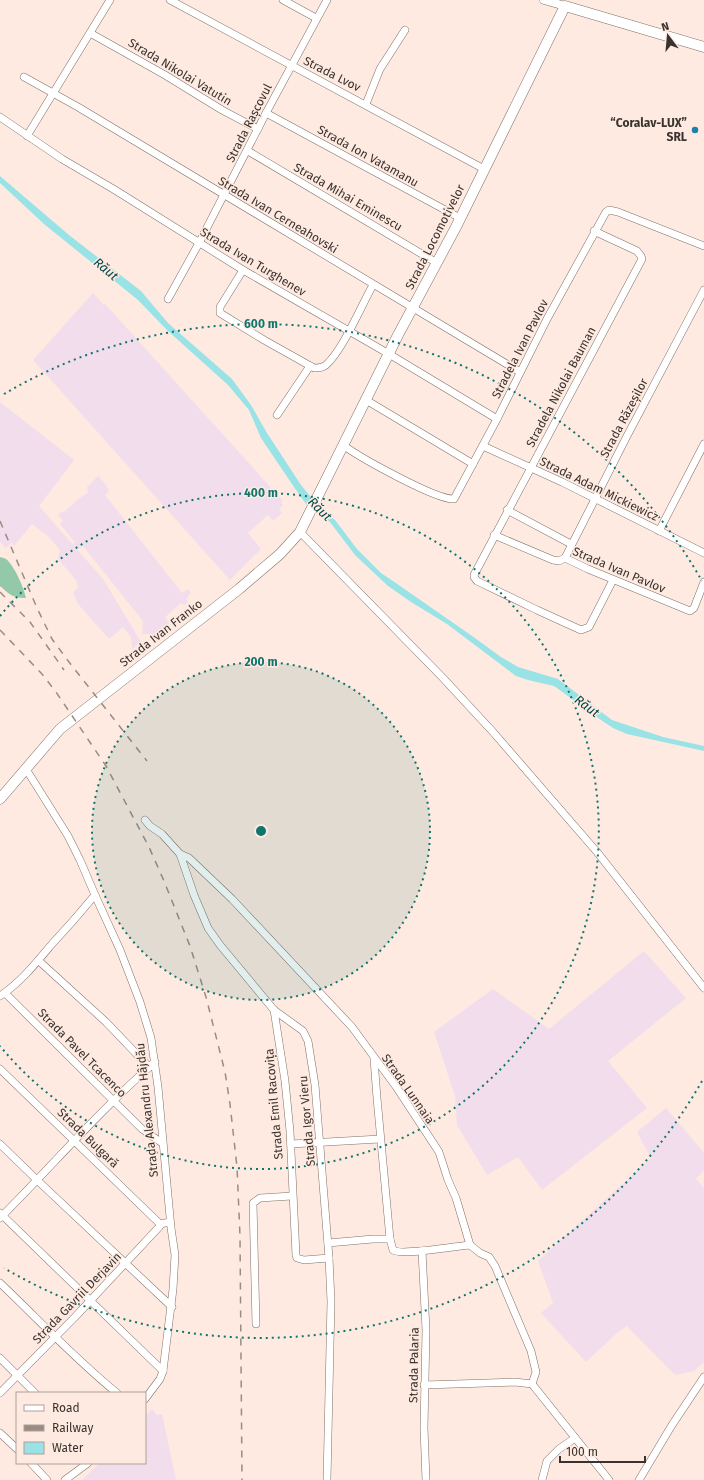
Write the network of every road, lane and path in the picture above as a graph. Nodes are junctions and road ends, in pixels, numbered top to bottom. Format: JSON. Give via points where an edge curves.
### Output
{"nodes":[{"id":1,"x":110,"y":0,"type":"edge"},
{"id":2,"x":170,"y":0,"type":"edge"},
{"id":3,"x":283,"y":0,"type":"edge"},
{"id":4,"x":327,"y":0,"type":"edge"},
{"id":5,"x":544,"y":0,"type":"edge"},
{"id":6,"x":565,"y":6,"type":"junction"},
{"id":7,"x":316,"y":18,"type":"junction"},
{"id":8,"x":405,"y":30,"type":"dead end"},
{"id":9,"x":90,"y":33,"type":"junction"},
{"id":10,"x":704,"y":48,"type":"edge"},
{"id":11,"x":291,"y":66,"type":"junction"},
{"id":12,"x":24,"y":77,"type":"dead end"},
{"id":13,"x":53,"y":93,"type":"junction"},
{"id":14,"x":366,"y":104,"type":"junction"},
{"id":15,"x":266,"y":112,"type":"junction"},
{"id":16,"x":0,"y":118,"type":"edge"},
{"id":17,"x":258,"y":129,"type":"junction"},
{"id":18,"x":27,"y":136,"type":"junction"},
{"id":19,"x":248,"y":151,"type":"junction"},
{"id":20,"x":484,"y":169,"type":"junction"},
{"id":21,"x":224,"y":196,"type":"junction"},
{"id":22,"x":460,"y":218,"type":"junction"},
{"id":23,"x":594,"y":232,"type":"junction"},
{"id":24,"x":200,"y":243,"type":"junction"},
{"id":25,"x":704,"y":246,"type":"edge"},
{"id":26,"x":437,"y":263,"type":"junction"},
{"id":27,"x":243,"y":270,"type":"junction"},
{"id":28,"x":373,"y":285,"type":"junction"},
{"id":29,"x":704,"y":290,"type":"edge"},
{"id":30,"x":168,"y":299,"type":"dead end"},
{"id":31,"x":413,"y":308,"type":"junction"},
{"id":32,"x":348,"y":331,"type":"junction"},
{"id":33,"x":389,"y":354,"type":"junction"},
{"id":34,"x":310,"y":366,"type":"junction"},
{"id":35,"x":520,"y":372,"type":"junction"},
{"id":36,"x":366,"y":400,"type":"junction"},
{"id":37,"x":277,"y":416,"type":"dead end"},
{"id":38,"x":497,"y":419,"type":"junction"},
{"id":39,"x":704,"y":444,"type":"edge"},
{"id":40,"x":343,"y":445,"type":"junction"},
{"id":41,"x":483,"y":446,"type":"junction"},
{"id":42,"x":473,"y":464,"type":"junction"},
{"id":43,"x":530,"y":467,"type":"junction"},
{"id":44,"x":326,"y":479,"type":"joint"},
{"id":45,"x":595,"y":499,"type":"junction"},
{"id":46,"x":507,"y":510,"type":"junction"},
{"id":47,"x":659,"y":531,"type":"junction"},
{"id":48,"x":300,"y":532,"type":"junction"},
{"id":49,"x":494,"y":535,"type":"junction"},
{"id":50,"x":571,"y":544,"type":"junction"},
{"id":51,"x":704,"y":553,"type":"edge"},
{"id":52,"x":565,"y":558,"type":"junction"},
{"id":53,"x":613,"y":580,"type":"junction"},
{"id":54,"x":704,"y":582,"type":"edge"},
{"id":55,"x":26,"y":769,"type":"junction"},
{"id":56,"x":0,"y":799,"type":"edge"},
{"id":57,"x":145,"y":820,"type":"dead end"},
{"id":58,"x":180,"y":854,"type":"junction"},
{"id":59,"x":95,"y":895,"type":"junction"},
{"id":60,"x":39,"y":960,"type":"junction"},
{"id":61,"x":704,"y":988,"type":"edge"},
{"id":62,"x":3,"y":994,"type":"edge"},
{"id":63,"x":274,"y":1010,"type":"junction"},
{"id":64,"x":374,"y":1059,"type":"junction"},
{"id":65,"x":152,"y":1064,"type":"junction"},
{"id":66,"x":0,"y":1069,"type":"edge"},
{"id":67,"x":114,"y":1101,"type":"junction"},
{"id":68,"x":380,"y":1139,"type":"junction"},
{"id":69,"x":74,"y":1141,"type":"junction"},
{"id":70,"x":162,"y":1143,"type":"junction"},
{"id":71,"x":320,"y":1143,"type":"junction"},
{"id":72,"x":0,"y":1144,"type":"edge"},
{"id":73,"x":291,"y":1144,"type":"junction"},
{"id":74,"x":37,"y":1180,"type":"junction"},
{"id":75,"x":292,"y":1196,"type":"junction"},
{"id":76,"x":1,"y":1215,"type":"edge"},
{"id":77,"x":170,"y":1222,"type":"junction"},
{"id":78,"x":160,"y":1224,"type":"junction"},
{"id":79,"x":390,"y":1240,"type":"junction"},
{"id":80,"x":328,"y":1243,"type":"junction"},
{"id":81,"x":470,"y":1245,"type":"junction"},
{"id":82,"x":422,"y":1251,"type":"junction"},
{"id":83,"x":329,"y":1258,"type":"junction"},
{"id":84,"x":125,"y":1263,"type":"junction"},
{"id":85,"x":0,"y":1283,"type":"edge"},
{"id":86,"x":91,"y":1300,"type":"junction"},
{"id":87,"x":172,"y":1307,"type":"junction"},
{"id":88,"x":256,"y":1324,"type":"dead end"},
{"id":89,"x":54,"y":1337,"type":"junction"},
{"id":90,"x":0,"y":1358,"type":"edge"},
{"id":91,"x":164,"y":1371,"type":"junction"},
{"id":92,"x":17,"y":1375,"type":"junction"},
{"id":93,"x":704,"y":1377,"type":"edge"},
{"id":94,"x":532,"y":1384,"type":"junction"},
{"id":95,"x":424,"y":1385,"type":"junction"},
{"id":96,"x":34,"y":1392,"type":"edge"},
{"id":97,"x":115,"y":1392,"type":"edge"},
{"id":98,"x":0,"y":1393,"type":"edge"},
{"id":99,"x":146,"y":1398,"type":"edge"},
{"id":100,"x":0,"y":1432,"type":"edge"},
{"id":101,"x":575,"y":1438,"type":"junction"},
{"id":102,"x":16,"y":1449,"type":"edge"},
{"id":103,"x":31,"y":1464,"type":"edge"},
{"id":104,"x":87,"y":1464,"type":"edge"},
{"id":105,"x":47,"y":1480,"type":"edge"},
{"id":106,"x":65,"y":1480,"type":"edge"},
{"id":107,"x":327,"y":1480,"type":"edge"},
{"id":108,"x":426,"y":1480,"type":"edge"},
{"id":109,"x":542,"y":1480,"type":"edge"},
{"id":110,"x":609,"y":1480,"type":"edge"},
{"id":111,"x":639,"y":1480,"type":"edge"}],
"edges":[{"from":1,"to":9,"type":"street"},
{"from":2,"to":11,"type":"street","name":"Strada Lvov"},
{"from":3,"to":7,"type":"street"},
{"from":4,"to":7,"type":"street","name":"Strada Rașcovul"},
{"from":5,"to":6,"type":"street"},
{"from":6,"to":10,"type":"main road"},
{"from":6,"to":20,"type":"main road","name":"Strada Locomotivelor"},
{"from":7,"to":11,"type":"street","name":"Strada Rașcovul"},
{"from":8,"to":14,"type":"street","via":[[380,69]]},
{"from":9,"to":13,"type":"street"},
{"from":9,"to":17,"type":"street","name":"Strada Nikolai Vatutin","via":[[217,108]]},
{"from":11,"to":14,"type":"street","name":"Strada Lvov"},
{"from":11,"to":15,"type":"street","name":"Strada Rașcovul"},
{"from":12,"to":13,"type":"street","name":"Strada Ivan Cerneahovski"},
{"from":13,"to":18,"type":"street"},
{"from":13,"to":21,"type":"street","name":"Strada Ivan Cerneahovski"},
{"from":14,"to":20,"type":"street","name":"Strada Lvov"},
{"from":15,"to":17,"type":"street","name":"Strada Rașcovul"},
{"from":15,"to":22,"type":"street","name":"Strada Ion Vatamanu"},
{"from":16,"to":18,"type":"street","name":"Strada Ivan Turghenev"},
{"from":17,"to":19,"type":"street","name":"Strada Rașcovul"},
{"from":18,"to":24,"type":"street","name":"Strada Ivan Turghenev"},
{"from":19,"to":21,"type":"street","name":"Strada Rașcovul"},
{"from":19,"to":26,"type":"street","name":"Strada Mihai Eminescu"},
{"from":20,"to":22,"type":"main road","name":"Strada Locomotivelor"},
{"from":21,"to":24,"type":"street","name":"Strada Rașcovul"},
{"from":21,"to":28,"type":"street","name":"Strada Ivan Cerneahovski"},
{"from":22,"to":26,"type":"main road","name":"Strada Locomotivelor"},
{"from":23,"to":25,"type":"street","name":"Stradela Ivan Pavlov","via":[[604,214],[611,210]]},
{"from":23,"to":35,"type":"street","name":"Stradela Ivan Pavlov"},
{"from":23,"to":43,"type":"street","name":"Stradela Nikolai Bauman","via":[[637,251],[642,259]]},
{"from":24,"to":27,"type":"street","name":"Strada Ivan Turghenev"},
{"from":24,"to":30,"type":"street","name":"Strada Rașcovul"},
{"from":26,"to":31,"type":"main road","name":"Strada Locomotivelor"},
{"from":27,"to":32,"type":"street","name":"Strada Ivan Turghenev"},
{"from":27,"to":34,"type":"street","via":[[220,307],[220,313]]},
{"from":28,"to":31,"type":"street","name":"Strada Ivan Cerneahovski"},
{"from":28,"to":32,"type":"street"},
{"from":29,"to":45,"type":"street","name":"Strada Răzeșilor"},
{"from":31,"to":33,"type":"main road","name":"Strada Locomotivelor"},
{"from":31,"to":35,"type":"street","name":"Strada Ivan Cerneahovski"},
{"from":32,"to":33,"type":"street","name":"Strada Ivan Turghenev"},
{"from":32,"to":34,"type":"street","via":[[326,364],[318,368]]},
{"from":33,"to":36,"type":"main road","name":"Strada Locomotivelor"},
{"from":33,"to":38,"type":"street","name":"Strada Ivan Turghenev"},
{"from":34,"to":37,"type":"street"},
{"from":35,"to":38,"type":"street","name":"Stradela Ivan Pavlov"},
{"from":36,"to":40,"type":"main road","name":"Strada Locomotivelor"},
{"from":36,"to":42,"type":"street"},
{"from":38,"to":41,"type":"street","name":"Stradela Ivan Pavlov"},
{"from":39,"to":47,"type":"street"},
{"from":40,"to":42,"type":"street","name":"Stradela Ivan Pavlov","via":[[406,481],[450,499],[454,499]]},
{"from":40,"to":44,"type":"main road","name":"Strada Locomotivelor"},
{"from":41,"to":42,"type":"street","name":"Stradela Ivan Pavlov"},
{"from":41,"to":43,"type":"street","name":"Strada Adam Mickiewicz"},
{"from":43,"to":45,"type":"street","name":"Strada Adam Mickiewicz"},
{"from":43,"to":46,"type":"street","name":"Stradela Nikolai Bauman"},
{"from":44,"to":48,"type":"main road","name":"Strada Ivan Franko"},
{"from":45,"to":47,"type":"street","name":"Strada Adam Mickiewicz"},
{"from":45,"to":50,"type":"street","name":"Strada Răzeșilor"},
{"from":46,"to":49,"type":"street","name":"Stradela Nikolai Bauman"},
{"from":46,"to":50,"type":"street","name":"Strada Ivan Pavlov"},
{"from":47,"to":51,"type":"street","name":"Strada Adam Mickiewicz"},
{"from":48,"to":55,"type":"main road","name":"Strada Ivan Franko","via":[[280,554],[239,589],[60,729]]},
{"from":48,"to":61,"type":"street","via":[[408,641],[493,732],[597,852]]},
{"from":49,"to":52,"type":"street","name":"Strada Ivan Pavlov","via":[[553,560]]},
{"from":49,"to":53,"type":"street","name":"Stradela Nikolai Bauman","via":[[474,575],[477,581],[581,630],[589,627]]},
{"from":50,"to":52,"type":"street","name":"Strada Răzeșilor"},
{"from":52,"to":53,"type":"street","name":"Strada Ivan Pavlov"},
{"from":53,"to":54,"type":"street","name":"Strada Ivan Pavlov","via":[[692,610]]},
{"from":55,"to":56,"type":"main road","name":"Strada Ivan Franko"},
{"from":55,"to":59,"type":"street","name":"Strada Alexandru Hâjdău","via":[[68,836]]},
{"from":57,"to":58,"type":"street","name":"Strada Igor Vieru"},
{"from":58,"to":63,"type":"street","name":"Strada Igor Vieru","via":[[208,928]]},
{"from":58,"to":64,"type":"street","name":"Strada Lunnaia","via":[[189,858],[232,899],[352,1028]]},
{"from":59,"to":60,"type":"street"},
{"from":59,"to":65,"type":"street","name":"Strada Alexandru Hâjdău","via":[[140,1002],[151,1038]]},
{"from":60,"to":62,"type":"street"},
{"from":60,"to":65,"type":"street"},
{"from":62,"to":67,"type":"street","name":"Strada Pavel Tcacenco"},
{"from":63,"to":71,"type":"street","name":"Strada Igor Vieru","via":[[298,1026],[306,1035],[315,1084]]},
{"from":63,"to":73,"type":"street","name":"Strada Emil Racovița"},
{"from":64,"to":68,"type":"street"},
{"from":64,"to":81,"type":"street","name":"Strada Lunnaia","via":[[398,1088],[439,1152]]},
{"from":65,"to":67,"type":"street"},
{"from":65,"to":70,"type":"street","name":"Strada Alexandru Hâjdău"},
{"from":66,"to":69,"type":"street","name":"Strada Bulgară"},
{"from":67,"to":69,"type":"street"},
{"from":67,"to":70,"type":"street","name":"Strada Pavel Tcacenco","via":[[146,1132]]},
{"from":68,"to":71,"type":"street"},
{"from":68,"to":79,"type":"street"},
{"from":69,"to":74,"type":"street"},
{"from":69,"to":78,"type":"street","name":"Strada Bulgară"},
{"from":70,"to":77,"type":"street","name":"Strada Alexandru Hâjdău"},
{"from":71,"to":73,"type":"street"},
{"from":71,"to":80,"type":"street","name":"Strada Igor Vieru"},
{"from":72,"to":74,"type":"street"},
{"from":73,"to":75,"type":"street","name":"Strada Emil Racovița"},
{"from":74,"to":76,"type":"street"},
{"from":74,"to":84,"type":"street"},
{"from":75,"to":83,"type":"street","name":"Strada Emil Racovița","via":[[297,1258]]},
{"from":75,"to":88,"type":"street","via":[[260,1198],[253,1203]]},
{"from":76,"to":86,"type":"street"},
{"from":77,"to":78,"type":"street"},
{"from":77,"to":87,"type":"street","name":"Strada Alexandru Hâjdău","via":[[175,1255]]},
{"from":78,"to":84,"type":"street","name":"Strada Gavriil Derjavin"},
{"from":79,"to":80,"type":"street"},
{"from":79,"to":82,"type":"street","via":[[396,1252]]},
{"from":80,"to":83,"type":"street","name":"Strada Igor Vieru"},
{"from":81,"to":82,"type":"street"},
{"from":81,"to":94,"type":"street","via":[[489,1257],[495,1266],[531,1351],[536,1372]]},
{"from":82,"to":95,"type":"street","name":"Strada Palaria","via":[[426,1330]]},
{"from":83,"to":107,"type":"street","name":"Strada Igor Vieru","via":[[331,1301]]},
{"from":84,"to":86,"type":"street","name":"Strada Gavriil Derjavin"},
{"from":84,"to":87,"type":"street"},
{"from":85,"to":89,"type":"street"},
{"from":86,"to":89,"type":"street","name":"Strada Gavriil Derjavin"},
{"from":86,"to":91,"type":"street"},
{"from":87,"to":91,"type":"street","name":"Strada Alexandru Hâjdău"},
{"from":89,"to":92,"type":"street","name":"Strada Gavriil Derjavin"},
{"from":89,"to":97,"type":"street"},
{"from":90,"to":92,"type":"street"},
{"from":91,"to":99,"type":"street","name":"Strada Alexandru Hâjdău"},
{"from":92,"to":96,"type":"street"},
{"from":92,"to":98,"type":"street","name":"Strada Gavriil Derjavin"},
{"from":93,"to":111,"type":"street"},
{"from":94,"to":95,"type":"street","via":[[515,1382]]},
{"from":94,"to":101,"type":"street"},
{"from":95,"to":108,"type":"street","name":"Strada Palaria"},
{"from":100,"to":102,"type":"street"},
{"from":101,"to":109,"type":"street","via":[[547,1461]]},
{"from":101,"to":110,"type":"street"},
{"from":103,"to":105,"type":"street"},
{"from":104,"to":106,"type":"street"}]}
